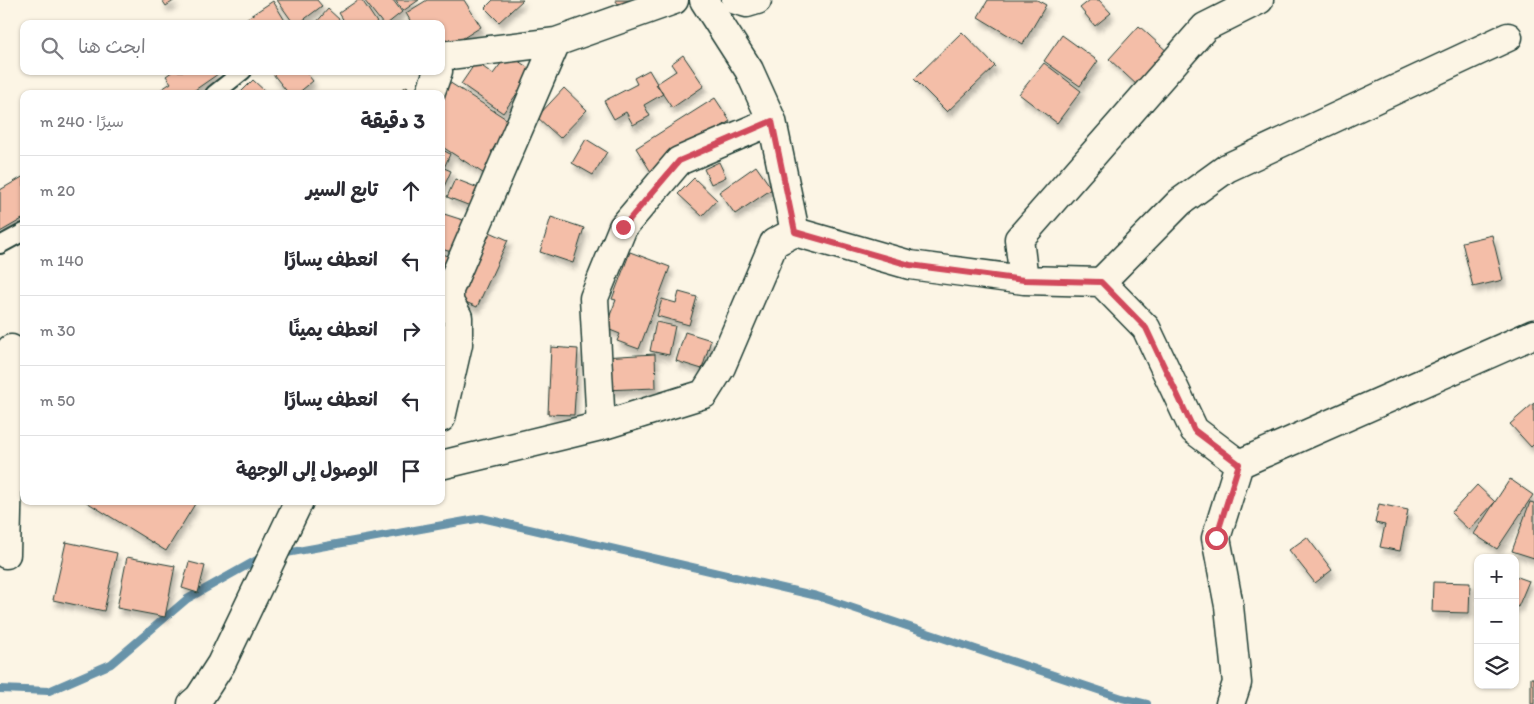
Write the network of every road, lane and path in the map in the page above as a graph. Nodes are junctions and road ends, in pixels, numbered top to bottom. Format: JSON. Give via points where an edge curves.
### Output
{"nodes":[{"id":1,"x":674,"y":0,"type":"edge"},
{"id":2,"x":704,"y":0,"type":"edge"},
{"id":3,"x":736,"y":0,"type":"edge"},
{"id":4,"x":757,"y":0,"type":"edge"},
{"id":5,"x":1260,"y":0,"type":"edge"},
{"id":6,"x":1508,"y":37,"type":"dead end"},
{"id":7,"x":556,"y":42,"type":"junction"},
{"id":8,"x":445,"y":60,"type":"edge"},
{"id":9,"x":238,"y":75,"type":"edge"},
{"id":10,"x":436,"y":75,"type":"edge"},
{"id":11,"x":219,"y":90,"type":"edge"},
{"id":12,"x":431,"y":90,"type":"edge"},
{"id":13,"x":772,"y":121,"type":"junction"},
{"id":14,"x":795,"y":232,"type":"junction"},
{"id":15,"x":20,"y":234,"type":"edge"},
{"id":16,"x":0,"y":245,"type":"edge"},
{"id":17,"x":1024,"y":280,"type":"junction"},
{"id":18,"x":1101,"y":282,"type":"junction"},
{"id":19,"x":1534,"y":334,"type":"edge"},
{"id":20,"x":11,"y":350,"type":"edge"},
{"id":21,"x":445,"y":401,"type":"edge"},
{"id":22,"x":601,"y":426,"type":"junction"},
{"id":23,"x":445,"y":464,"type":"edge"},
{"id":24,"x":1239,"y":464,"type":"junction"},
{"id":25,"x":297,"y":505,"type":"edge"},
{"id":26,"x":6,"y":554,"type":"dead end"},
{"id":27,"x":192,"y":704,"type":"edge"},
{"id":28,"x":1230,"y":704,"type":"edge"}],
"edges":[{"from":1,"to":7,"type":"street"},
{"from":2,"to":13,"type":"street","via":[[749,70]]},
{"from":3,"to":4,"type":"street","via":[[747,3]]},
{"from":5,"to":17,"type":"street","via":[[1205,27],[1018,239]]},
{"from":6,"to":18,"type":"street","via":[[1227,168],[1180,202]]},
{"from":7,"to":8,"type":"street"},
{"from":7,"to":21,"type":"street","via":[[449,290],[449,302],[458,317],[458,344]]},
{"from":9,"to":11,"type":"lane"},
{"from":10,"to":12,"type":"street"},
{"from":13,"to":14,"type":"street"},
{"from":13,"to":22,"type":"street","via":[[679,161],[623,227],[594,298]]},
{"from":14,"to":17,"type":"street","via":[[910,265]]},
{"from":14,"to":22,"type":"street","via":[[774,242],[721,367],[704,394]]},
{"from":15,"to":16,"type":"lane"},
{"from":17,"to":18,"type":"street"},
{"from":18,"to":24,"type":"street","via":[[1146,328],[1194,430]]},
{"from":19,"to":24,"type":"street"},
{"from":20,"to":26,"type":"street"},
{"from":22,"to":23,"type":"street"},
{"from":24,"to":28,"type":"street","via":[[1216,538],[1229,606],[1237,683]]},
{"from":25,"to":27,"type":"street","via":[[221,664]]}]}
